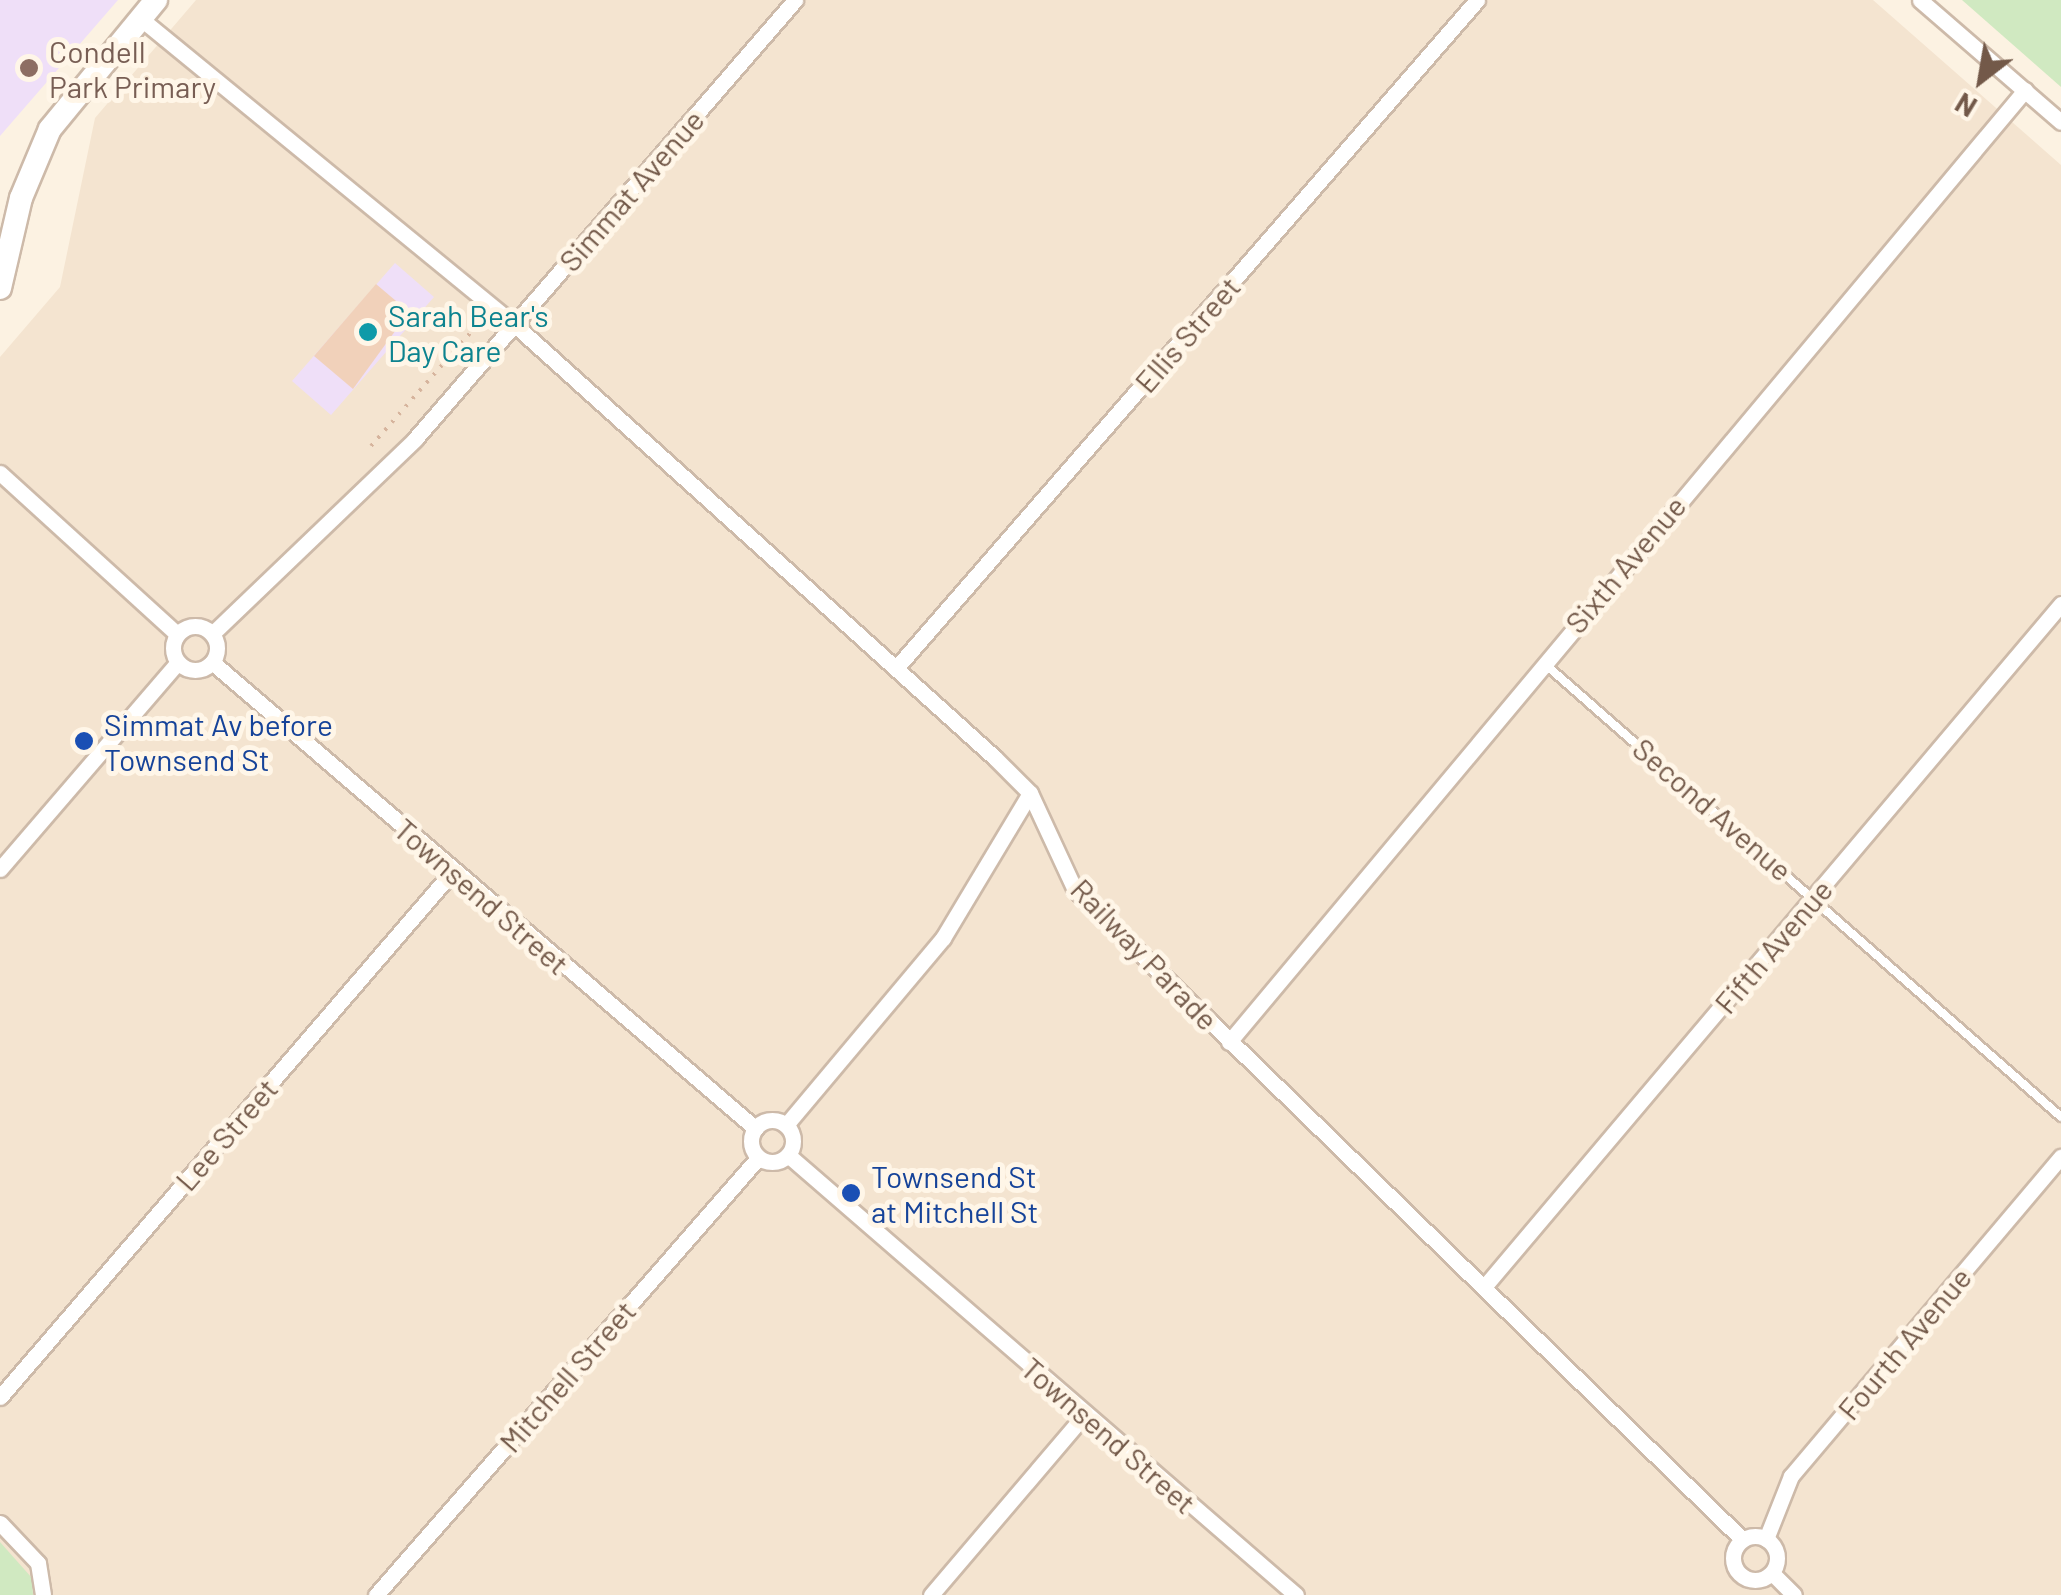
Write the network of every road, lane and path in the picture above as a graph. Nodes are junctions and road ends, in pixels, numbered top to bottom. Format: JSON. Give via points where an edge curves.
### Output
{"nodes":[{"id":1,"x":156,"y":0,"type":"edge"},
{"id":2,"x":795,"y":0,"type":"edge"},
{"id":3,"x":1478,"y":0,"type":"edge"},
{"id":4,"x":1920,"y":0,"type":"edge"},
{"id":5,"x":140,"y":18,"type":"junction"},
{"id":6,"x":2025,"y":90,"type":"junction"},
{"id":7,"x":2061,"y":122,"type":"edge"},
{"id":8,"x":10,"y":194,"type":"edge"},
{"id":9,"x":0,"y":288,"type":"edge"},
{"id":10,"x":481,"y":320,"type":"dead end"},
{"id":11,"x":515,"y":324,"type":"junction"},
{"id":12,"x":372,"y":446,"type":"dead end"},
{"id":13,"x":0,"y":473,"type":"edge"},
{"id":14,"x":2061,"y":604,"type":"edge"},
{"id":15,"x":178,"y":634,"type":"junction"},
{"id":16,"x":212,"y":634,"type":"junction"},
{"id":17,"x":178,"y":662,"type":"junction"},
{"id":18,"x":212,"y":662,"type":"junction"},
{"id":19,"x":1543,"y":662,"type":"junction"},
{"id":20,"x":897,"y":668,"type":"junction"},
{"id":21,"x":1030,"y":793,"type":"junction"},
{"id":22,"x":0,"y":869,"type":"edge"},
{"id":23,"x":452,"y":872,"type":"junction"},
{"id":24,"x":1815,"y":898,"type":"junction"},
{"id":25,"x":1229,"y":1042,"type":"junction"},
{"id":26,"x":2061,"y":1117,"type":"edge"},
{"id":27,"x":786,"y":1125,"type":"junction"},
{"id":28,"x":755,"y":1128,"type":"junction"},
{"id":29,"x":788,"y":1155,"type":"junction"},
{"id":30,"x":2061,"y":1157,"type":"edge"},
{"id":31,"x":758,"y":1158,"type":"junction"},
{"id":32,"x":1484,"y":1286,"type":"junction"},
{"id":33,"x":0,"y":1397,"type":"edge"},
{"id":34,"x":1085,"y":1414,"type":"junction"},
{"id":35,"x":0,"y":1524,"type":"edge"},
{"id":36,"x":1766,"y":1539,"type":"junction"},
{"id":37,"x":1742,"y":1540,"type":"junction"},
{"id":38,"x":1772,"y":1573,"type":"junction"},
{"id":39,"x":1743,"y":1587,"type":"edge"},
{"id":40,"x":43,"y":1595,"type":"edge"},
{"id":41,"x":376,"y":1595,"type":"edge"},
{"id":42,"x":931,"y":1595,"type":"edge"},
{"id":43,"x":1296,"y":1595,"type":"edge"},
{"id":44,"x":1794,"y":1595,"type":"edge"}],
"edges":[{"from":1,"to":5,"type":"main road"},
{"from":2,"to":11,"type":"street","name":"Simmat Avenue"},
{"from":3,"to":20,"type":"street","name":"Ellis Street"},
{"from":4,"to":6,"type":"street"},
{"from":5,"to":8,"type":"main road","via":[[69,99]]},
{"from":5,"to":11,"type":"street","name":"Railway Parade"},
{"from":6,"to":7,"type":"street"},
{"from":6,"to":19,"type":"street","name":"Sixth Avenue"},
{"from":8,"to":9,"type":"main road"},
{"from":10,"to":12,"type":"path"},
{"from":11,"to":16,"type":"street","name":"Simmat Avenue","via":[[415,439]]},
{"from":11,"to":20,"type":"street","name":"Railway Parade"},
{"from":13,"to":15,"type":"street"},
{"from":14,"to":24,"type":"street","name":"Fifth Avenue"},
{"from":15,"to":16,"type":"street","via":[[194,626]]},
{"from":15,"to":17,"type":"street"},
{"from":16,"to":18,"type":"street"},
{"from":17,"to":18,"type":"street","via":[[192,670]]},
{"from":17,"to":22,"type":"street"},
{"from":18,"to":23,"type":"street","name":"Townsend Street"},
{"from":19,"to":24,"type":"lane","name":"Second Avenue"},
{"from":19,"to":25,"type":"street","name":"Sixth Avenue"},
{"from":20,"to":21,"type":"street","name":"Railway Parade"},
{"from":21,"to":25,"type":"street","name":"Railway Parade","via":[[1075,890]]},
{"from":21,"to":27,"type":"street","via":[[943,938]]},
{"from":23,"to":28,"type":"street","name":"Townsend Street"},
{"from":23,"to":33,"type":"street","name":"Lee Street"},
{"from":24,"to":26,"type":"lane","name":"Second Avenue"},
{"from":24,"to":32,"type":"street","name":"Fifth Avenue"},
{"from":25,"to":32,"type":"street","name":"Railway Parade"},
{"from":27,"to":28,"type":"street","via":[[766,1120]]},
{"from":27,"to":29,"type":"street","via":[[794,1143]]},
{"from":28,"to":31,"type":"street","via":[[751,1146]]},
{"from":29,"to":31,"type":"street","via":[[777,1162]]},
{"from":29,"to":34,"type":"street","name":"Townsend Street"},
{"from":30,"to":36,"type":"street","name":"Fourth Avenue","via":[[1791,1476]]},
{"from":31,"to":41,"type":"street","name":"Mitchell Street"},
{"from":32,"to":37,"type":"street","name":"Railway Parade"},
{"from":34,"to":42,"type":"street"},
{"from":34,"to":43,"type":"street","name":"Townsend Street"},
{"from":35,"to":40,"type":"street","via":[[38,1563]]},
{"from":36,"to":37,"type":"street"},
{"from":36,"to":38,"type":"street","via":[[1777,1555]]},
{"from":37,"to":39,"type":"street","via":[[1732,1557]]},
{"from":38,"to":39,"type":"street"},
{"from":38,"to":44,"type":"street"}]}
